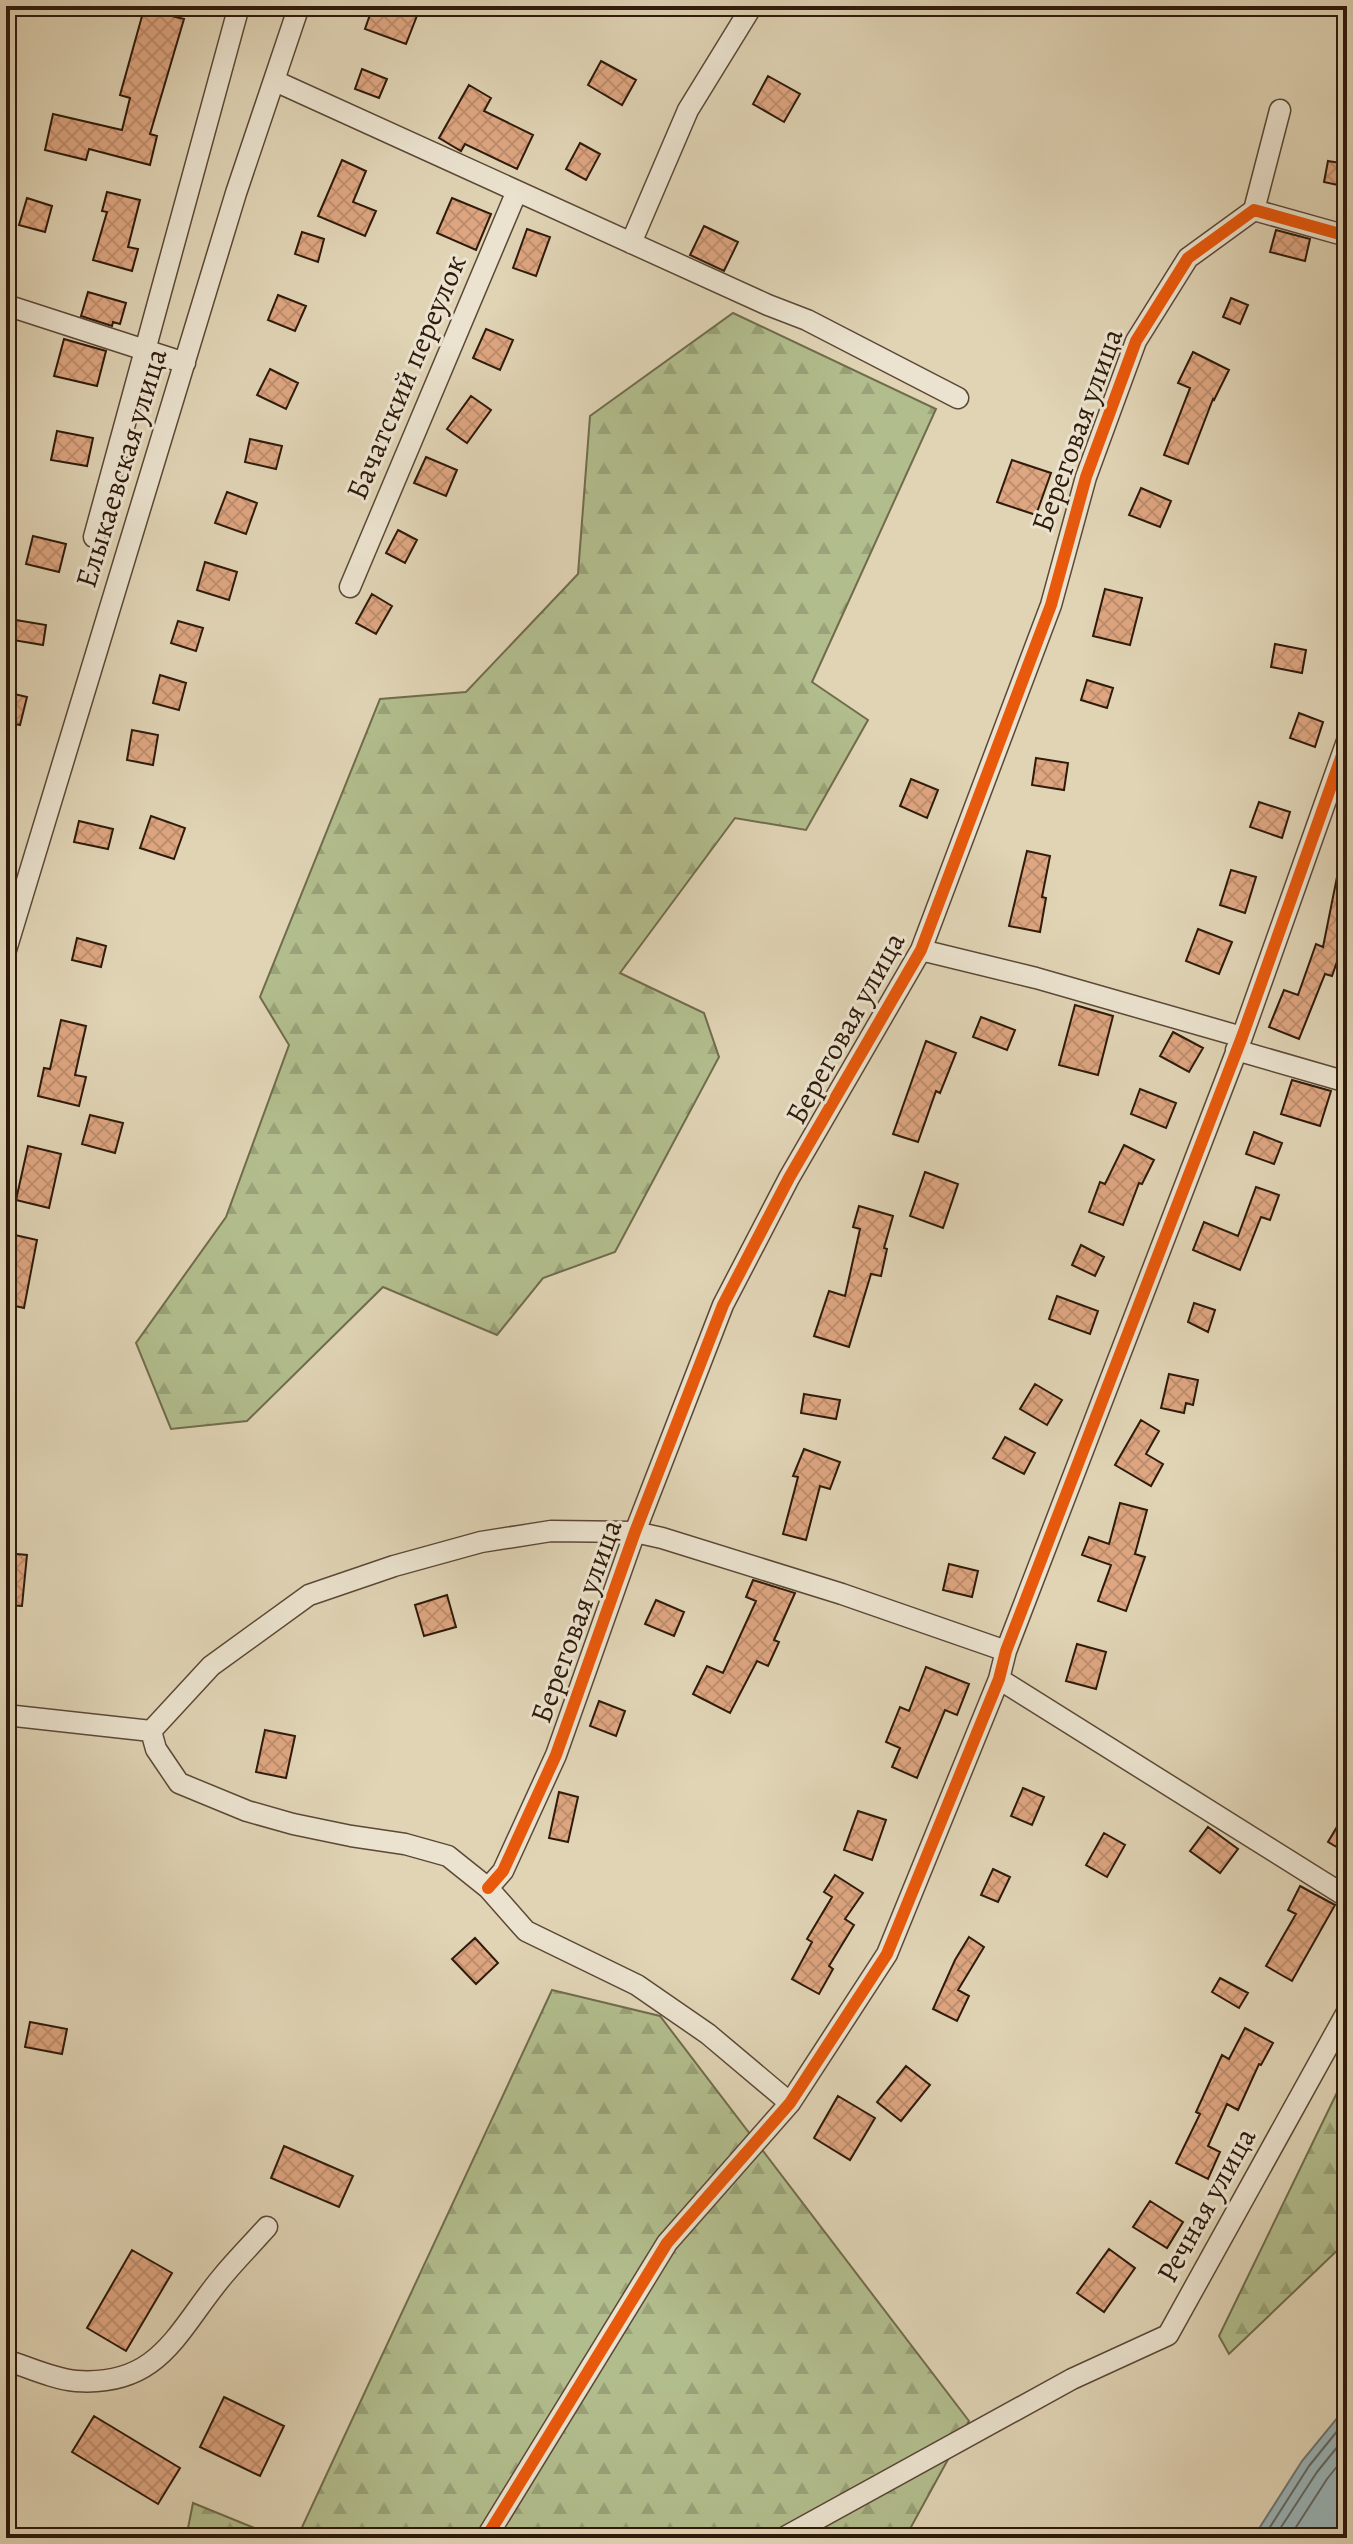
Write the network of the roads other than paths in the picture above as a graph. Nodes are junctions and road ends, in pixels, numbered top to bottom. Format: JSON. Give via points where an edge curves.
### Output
{"nodes":[{"id":1,"x":239,"y":6,"type":"edge"},
{"id":2,"x":299,"y":6,"type":"edge"},
{"id":3,"x":752,"y":6,"type":"edge"},
{"id":4,"x":275,"y":81,"type":"junction"},
{"id":5,"x":1280,"y":110,"type":"dead end"},
{"id":6,"x":517,"y":191,"type":"junction"},
{"id":7,"x":1254,"y":210,"type":"junction"},
{"id":8,"x":1347,"y":236,"type":"edge"},
{"id":9,"x":631,"y":243,"type":"junction"},
{"id":10,"x":6,"y":305,"type":"edge"},
{"id":11,"x":145,"y":350,"type":"junction"},
{"id":12,"x":185,"y":363,"type":"junction"},
{"id":13,"x":958,"y":398,"type":"dead end"},
{"id":14,"x":94,"y":537,"type":"dead end"},
{"id":15,"x":350,"y":587,"type":"dead end"},
{"id":16,"x":1347,"y":741,"type":"edge"},
{"id":17,"x":6,"y":950,"type":"edge"},
{"id":18,"x":921,"y":950,"type":"junction"},
{"id":19,"x":1239,"y":1043,"type":"junction"},
{"id":20,"x":1347,"y":1082,"type":"edge"},
{"id":21,"x":635,"y":1532,"type":"junction"},
{"id":22,"x":1006,"y":1651,"type":"junction"},
{"id":23,"x":999,"y":1679,"type":"junction"},
{"id":24,"x":6,"y":1715,"type":"edge"},
{"id":25,"x":151,"y":1731,"type":"junction"},
{"id":26,"x":488,"y":1888,"type":"junction"},
{"id":27,"x":1347,"y":1897,"type":"edge"},
{"id":28,"x":1347,"y":2012,"type":"edge"},
{"id":29,"x":790,"y":2103,"type":"junction"},
{"id":30,"x":267,"y":2227,"type":"dead end"},
{"id":31,"x":6,"y":2360,"type":"edge"},
{"id":32,"x":486,"y":2538,"type":"edge"},
{"id":33,"x":783,"y":2538,"type":"edge"}],
"edges":[{"from":1,"to":11,"type":"street"},
{"from":2,"to":4,"type":"street","name":"Елыкаевская улица"},
{"from":3,"to":9,"type":"street","via":[[688,110]]},
{"from":4,"to":6,"type":"street"},
{"from":4,"to":12,"type":"street","name":"Елыкаевская улица"},
{"from":5,"to":7,"type":"street"},
{"from":6,"to":9,"type":"street"},
{"from":6,"to":15,"type":"street","name":"Бачатский переулок"},
{"from":7,"to":8,"type":"street"},
{"from":7,"to":18,"type":"street","name":"Береговая улица","via":[[1188,258],[1136,341],[1086,477],[1051,605]]},
{"from":9,"to":13,"type":"street","via":[[807,320]]},
{"from":10,"to":11,"type":"street"},
{"from":11,"to":12,"type":"street"},
{"from":11,"to":14,"type":"street"},
{"from":12,"to":17,"type":"street","name":"Елыкаевская улица"},
{"from":16,"to":19,"type":"street"},
{"from":18,"to":19,"type":"street","via":[[1036,978]]},
{"from":18,"to":21,"type":"street","name":"Береговая улица","via":[[789,1178],[723,1305]]},
{"from":19,"to":20,"type":"street"},
{"from":19,"to":22,"type":"street"},
{"from":21,"to":22,"type":"street","via":[[842,1594]]},
{"from":21,"to":25,"type":"street","via":[[551,1531],[481,1542],[309,1595],[211,1666]]},
{"from":21,"to":26,"type":"street","name":"Береговая улица","via":[[556,1755],[503,1871]]},
{"from":22,"to":23,"type":"street"},
{"from":23,"to":27,"type":"street"},
{"from":23,"to":29,"type":"street","via":[[887,1954]]},
{"from":24,"to":25,"type":"street"},
{"from":25,"to":26,"type":"street","via":[[156,1749],[179,1783],[293,1824],[448,1856]]},
{"from":26,"to":29,"type":"street","via":[[526,1931],[637,1985],[708,2034]]},
{"from":28,"to":33,"type":"street","name":"Речная улица","via":[[1168,2335],[1072,2379]]},
{"from":29,"to":32,"type":"street","via":[[667,2243]]},
{"from":30,"to":31,"type":"street","via":[[221,2277],[173,2343],[148,2366],[126,2376],[75,2381]]}]}
